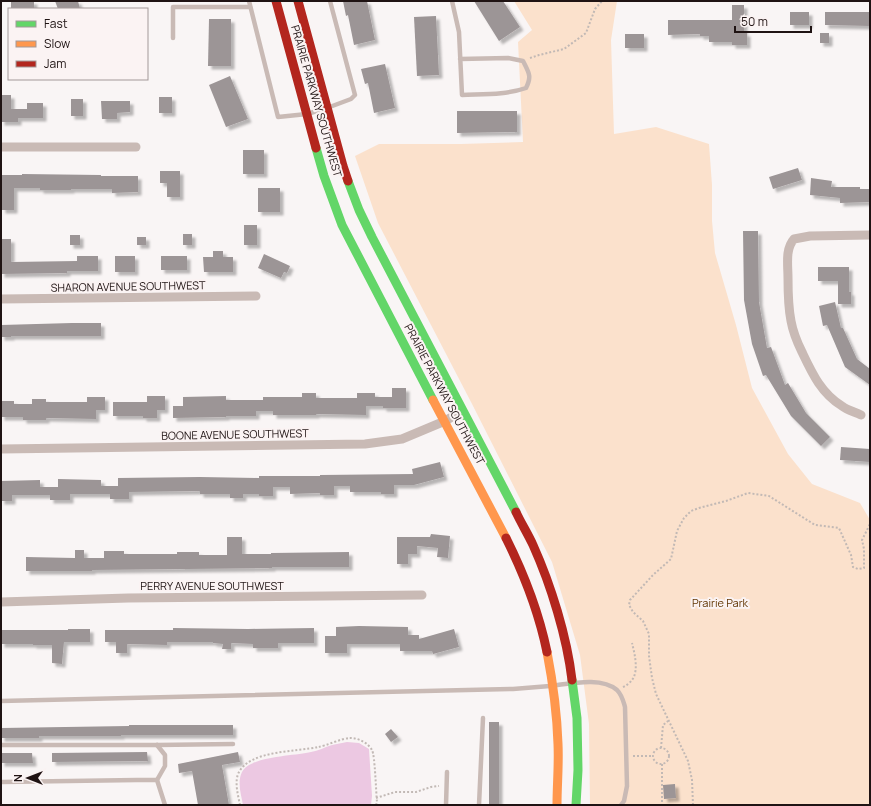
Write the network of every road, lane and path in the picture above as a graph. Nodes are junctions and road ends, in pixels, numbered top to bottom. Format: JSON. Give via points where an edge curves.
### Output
{"nodes":[{"id":1,"x":249,"y":1,"type":"edge"},
{"id":2,"x":276,"y":1,"type":"edge"},
{"id":3,"x":298,"y":1,"type":"edge"},
{"id":4,"x":330,"y":1,"type":"edge"},
{"id":5,"x":452,"y":1,"type":"edge"},
{"id":6,"x":602,"y":1,"type":"edge"},
{"id":7,"x":250,"y":7,"type":"junction"},
{"id":8,"x":172,"y":38,"type":"dead end"},
{"id":9,"x":460,"y":59,"type":"junction"},
{"id":10,"x":523,"y":61,"type":"junction"},
{"id":11,"x":327,"y":108,"type":"junction"},
{"id":12,"x":307,"y":114,"type":"junction"},
{"id":13,"x":136,"y":146,"type":"dead end"},
{"id":14,"x":1,"y":147,"type":"edge"},
{"id":15,"x":870,"y":235,"type":"edge"},
{"id":16,"x":256,"y":296,"type":"dead end"},
{"id":17,"x":1,"y":299,"type":"edge"},
{"id":18,"x":462,"y":411,"type":"junction"},
{"id":19,"x":861,"y":415,"type":"dead end"},
{"id":20,"x":445,"y":421,"type":"junction"},
{"id":21,"x":1,"y":449,"type":"edge"},
{"id":22,"x":870,"y":524,"type":"edge"},
{"id":23,"x":422,"y":595,"type":"dead end"},
{"id":24,"x":1,"y":602,"type":"edge"},
{"id":25,"x":632,"y":643,"type":"dead end"},
{"id":26,"x":573,"y":682,"type":"junction"},
{"id":27,"x":553,"y":685,"type":"junction"},
{"id":28,"x":617,"y":690,"type":"junction"},
{"id":29,"x":1,"y":701,"type":"edge"},
{"id":30,"x":483,"y":718,"type":"dead end"},
{"id":31,"x":668,"y":721,"type":"junction"},
{"id":32,"x":233,"y":744,"type":"dead end"},
{"id":33,"x":1,"y":745,"type":"edge"},
{"id":34,"x":157,"y":745,"type":"junction"},
{"id":35,"x":661,"y":748,"type":"junction"},
{"id":36,"x":626,"y":756,"type":"junction"},
{"id":37,"x":653,"y":756,"type":"junction"},
{"id":38,"x":662,"y":764,"type":"junction"},
{"id":39,"x":447,"y":772,"type":"dead end"},
{"id":40,"x":157,"y":780,"type":"junction"},
{"id":41,"x":1,"y":782,"type":"edge"},
{"id":42,"x":446,"y":786,"type":"junction"},
{"id":43,"x":376,"y":798,"type":"junction"},
{"id":44,"x":165,"y":805,"type":"edge"},
{"id":45,"x":240,"y":805,"type":"edge"},
{"id":46,"x":376,"y":805,"type":"edge"},
{"id":47,"x":446,"y":805,"type":"edge"},
{"id":48,"x":479,"y":805,"type":"edge"},
{"id":49,"x":557,"y":805,"type":"edge"},
{"id":50,"x":576,"y":805,"type":"edge"},
{"id":51,"x":621,"y":805,"type":"edge"},
{"id":52,"x":662,"y":805,"type":"edge"},
{"id":53,"x":693,"y":805,"type":"edge"}],
"edges":[{"from":1,"to":7,"type":"lane"},
{"from":2,"to":12,"type":"street","name":"PRAIRIE PARKWAY SOUTHWEST"},
{"from":3,"to":11,"type":"street","name":"PRAIRIE PARKWAY SOUTHWEST"},
{"from":4,"to":11,"type":"lane","via":[[355,95]]},
{"from":5,"to":9,"type":"lane","via":[[459,32]]},
{"from":6,"to":10,"type":"path","via":[[595,9],[586,33],[564,49]]},
{"from":7,"to":8,"type":"lane","via":[[173,7]]},
{"from":7,"to":12,"type":"lane","via":[[278,118]]},
{"from":9,"to":10,"type":"lane","via":[[508,58]]},
{"from":9,"to":10,"type":"lane","via":[[462,95],[505,93],[526,88],[530,81],[530,73]]},
{"from":11,"to":12,"type":"lane"},
{"from":11,"to":18,"type":"street","name":"PRAIRIE PARKWAY SOUTHWEST","via":[[343,166],[359,210]]},
{"from":12,"to":20,"type":"street","name":"PRAIRIE PARKWAY SOUTHWEST","via":[[324,176],[342,225]]},
{"from":13,"to":14,"type":"street"},
{"from":15,"to":19,"type":"street","via":[[810,236],[794,239],[790,243],[788,253],[788,300],[797,342],[820,386],[842,407]]},
{"from":16,"to":17,"type":"street","name":"SHARON AVENUE SOUTHWEST"},
{"from":18,"to":20,"type":"street","name":"BOONE AVENUE SOUTHWEST"},
{"from":18,"to":26,"type":"street","name":"PRAIRIE PARKWAY SOUTHWEST","via":[[533,545],[557,610]]},
{"from":20,"to":21,"type":"street","name":"BOONE AVENUE SOUTHWEST","via":[[402,439],[365,444]]},
{"from":20,"to":27,"type":"street","name":"PRAIRIE PARKWAY SOUTHWEST","via":[[513,552],[531,595],[543,633]]},
{"from":22,"to":31,"type":"path","via":[[862,540],[864,568],[858,569],[854,567],[839,528],[815,525],[769,496],[748,493],[691,511],[677,531],[671,559],[630,600],[629,605],[643,620],[648,634],[652,678]]},
{"from":23,"to":24,"type":"street","name":"PERRY AVENUE SOUTHWEST"},
{"from":25,"to":28,"type":"path","via":[[635,674],[630,683]]},
{"from":26,"to":27,"type":"lane"},
{"from":26,"to":28,"type":"lane","via":[[605,684]]},
{"from":26,"to":50,"type":"street","name":"PRAIRIE PARKWAY SOUTHWEST","via":[[577,718]]},
{"from":27,"to":29,"type":"lane","via":[[513,689]]},
{"from":27,"to":49,"type":"street","name":"PRAIRIE PARKWAY SOUTHWEST","via":[[558,745]]},
{"from":28,"to":36,"type":"lane","via":[[623,698],[625,707]]},
{"from":30,"to":48,"type":"lane"},
{"from":31,"to":35,"type":"path","via":[[663,725]]},
{"from":31,"to":53,"type":"path","via":[[688,762]]},
{"from":32,"to":34,"type":"lane"},
{"from":33,"to":34,"type":"lane"},
{"from":34,"to":40,"type":"lane","via":[[166,755],[165,766]]},
{"from":35,"to":37,"type":"path","via":[[655,750]]},
{"from":35,"to":38,"type":"path","via":[[666,749],[669,756]]},
{"from":36,"to":37,"type":"path"},
{"from":36,"to":51,"type":"lane","via":[[627,786]]},
{"from":37,"to":38,"type":"path","via":[[655,762]]},
{"from":38,"to":52,"type":"path"},
{"from":39,"to":42,"type":"lane"},
{"from":40,"to":41,"type":"lane"},
{"from":40,"to":44,"type":"lane"},
{"from":42,"to":43,"type":"path","via":[[416,792],[395,792]]},
{"from":42,"to":47,"type":"lane"},
{"from":43,"to":45,"type":"path","via":[[373,751],[363,741],[349,738],[318,747],[259,757],[244,765],[238,773]]},
{"from":43,"to":46,"type":"path"}]}
